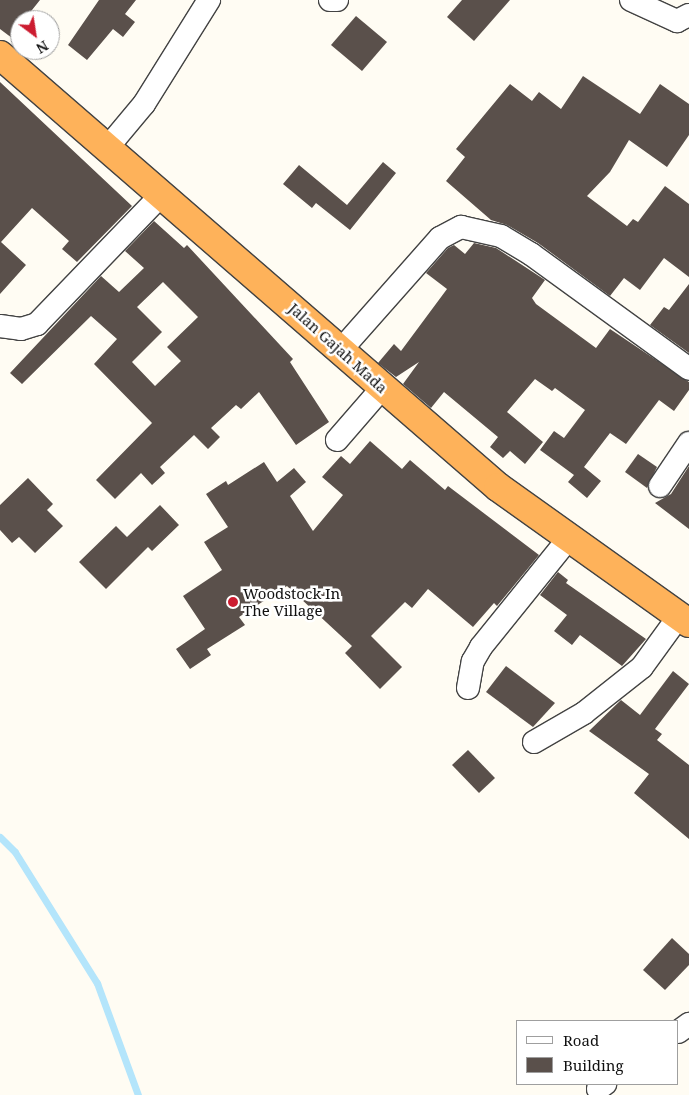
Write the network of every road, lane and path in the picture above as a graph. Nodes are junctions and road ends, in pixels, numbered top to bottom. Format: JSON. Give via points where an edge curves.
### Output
{"nodes":[{"id":1,"x":209,"y":0,"type":"edge"},
{"id":2,"x":330,"y":0,"type":"edge"},
{"id":3,"x":337,"y":0,"type":"edge"},
{"id":4,"x":631,"y":0,"type":"edge"},
{"id":5,"x":689,"y":15,"type":"edge"},
{"id":6,"x":0,"y":55,"type":"edge"},
{"id":7,"x":108,"y":147,"type":"junction"},
{"id":8,"x":162,"y":194,"type":"junction"},
{"id":9,"x":0,"y":326,"type":"edge"},
{"id":10,"x":340,"y":352,"type":"junction"},
{"id":11,"x":689,"y":369,"type":"edge"},
{"id":12,"x":382,"y":388,"type":"junction"},
{"id":13,"x":337,"y":440,"type":"dead end"},
{"id":14,"x":689,"y":443,"type":"edge"},
{"id":15,"x":660,"y":486,"type":"dead end"},
{"id":16,"x":568,"y":539,"type":"junction"},
{"id":17,"x":684,"y":619,"type":"edge"},
{"id":18,"x":468,"y":688,"type":"dead end"},
{"id":19,"x":534,"y":742,"type":"dead end"}],
"edges":[{"from":1,"to":7,"type":"street","via":[[144,104]]},
{"from":2,"to":3,"type":"street"},
{"from":4,"to":5,"type":"street","via":[[677,21]]},
{"from":6,"to":7,"type":"highway","name":"Jalan Gajah Mada"},
{"from":7,"to":8,"type":"highway","name":"Jalan Gajah Mada"},
{"from":8,"to":9,"type":"street","via":[[37,324],[21,329]]},
{"from":8,"to":10,"type":"highway","name":"Jalan Gajah Mada"},
{"from":10,"to":11,"type":"street","via":[[440,238],[461,227],[501,236],[539,259]]},
{"from":10,"to":12,"type":"highway","name":"Jalan Gajah Mada"},
{"from":12,"to":13,"type":"street"},
{"from":12,"to":16,"type":"highway","name":"Jalan Gajah Mada","via":[[498,487]]},
{"from":14,"to":15,"type":"street"},
{"from":16,"to":17,"type":"highway","name":"Jalan Gajah Mada"},
{"from":16,"to":18,"type":"street","via":[[481,647],[473,661]]},
{"from":17,"to":19,"type":"street","via":[[642,667],[584,713]]}]}
